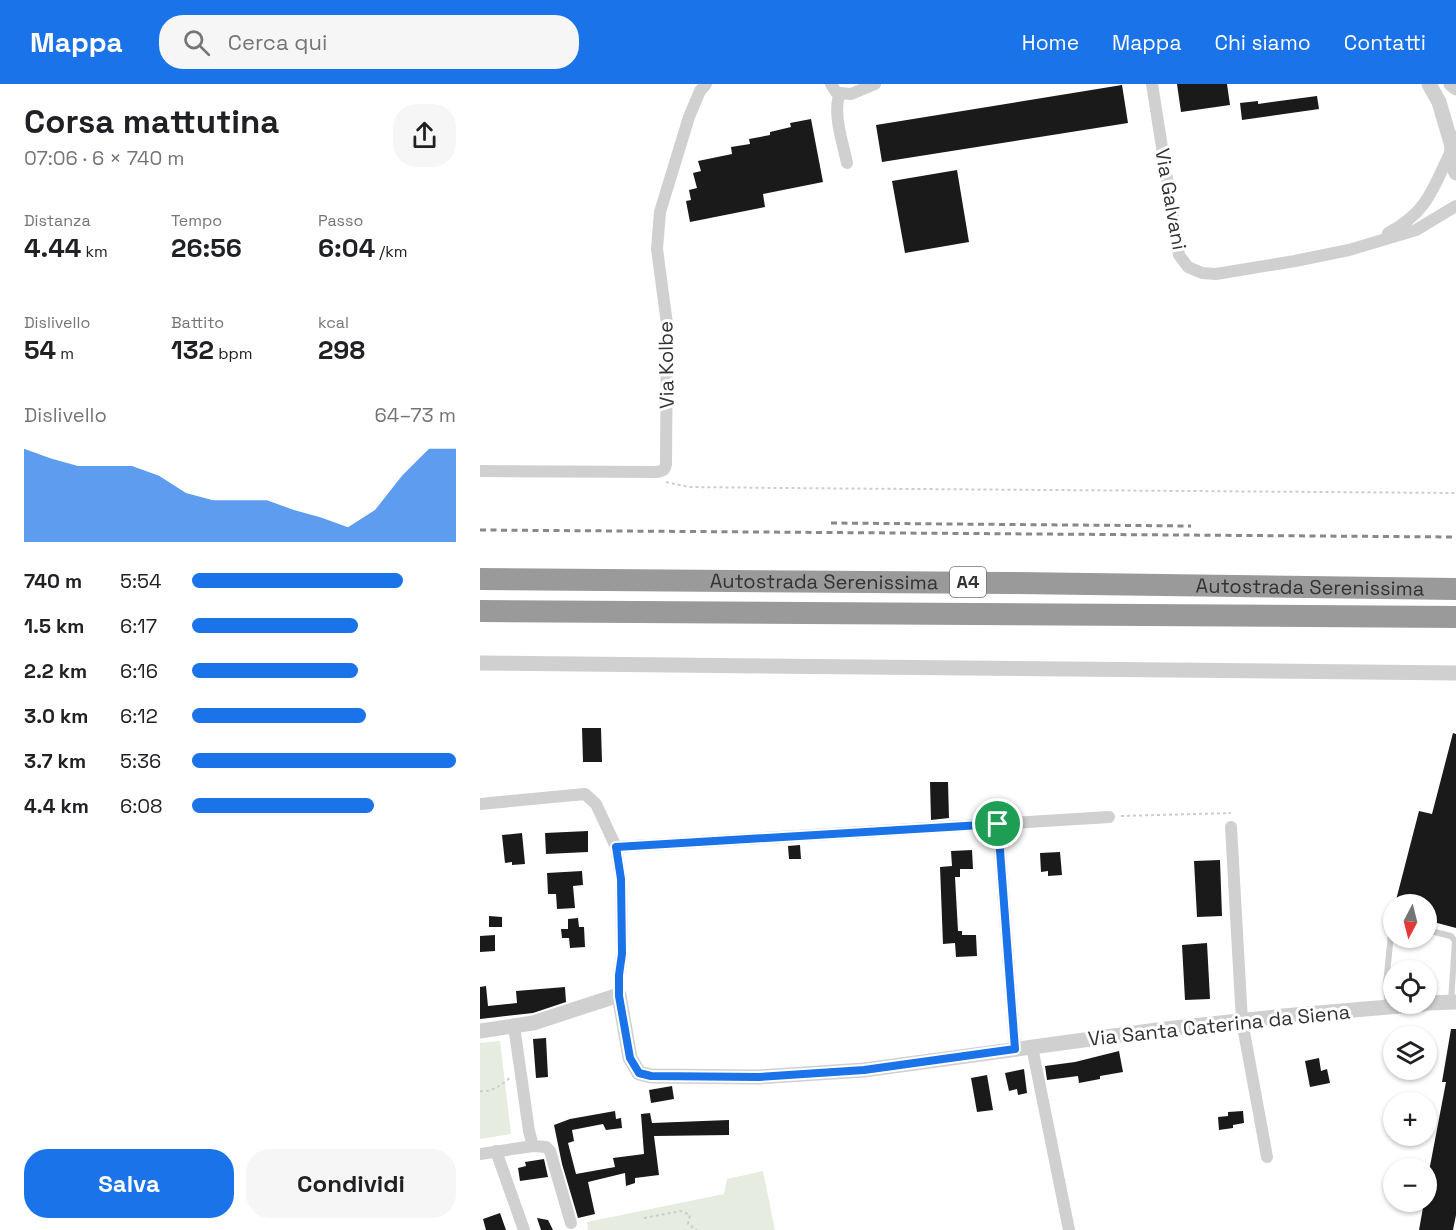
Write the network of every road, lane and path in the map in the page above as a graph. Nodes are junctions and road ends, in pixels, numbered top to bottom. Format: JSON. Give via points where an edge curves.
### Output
{"nodes":[{"id":1,"x":706,"y":84,"type":"edge"},
{"id":2,"x":875,"y":84,"type":"edge"},
{"id":3,"x":1152,"y":84,"type":"edge"},
{"id":4,"x":1429,"y":84,"type":"edge"},
{"id":5,"x":1450,"y":84,"type":"edge"},
{"id":6,"x":1456,"y":88,"type":"edge"},
{"id":7,"x":836,"y":89,"type":"edge"},
{"id":8,"x":1453,"y":143,"type":"edge"},
{"id":9,"x":847,"y":164,"type":"dead end"},
{"id":10,"x":1456,"y":173,"type":"edge"},
{"id":11,"x":1456,"y":206,"type":"edge"},
{"id":12,"x":1371,"y":242,"type":"junction"},
{"id":13,"x":480,"y":471,"type":"edge"},
{"id":14,"x":661,"y":481,"type":"dead end"},
{"id":15,"x":1456,"y":493,"type":"edge"},
{"id":16,"x":480,"y":579,"type":"edge"},
{"id":17,"x":1456,"y":589,"type":"edge"},
{"id":18,"x":480,"y":611,"type":"edge"},
{"id":19,"x":1456,"y":617,"type":"edge"},
{"id":20,"x":480,"y":663,"type":"edge"},
{"id":21,"x":1456,"y":673,"type":"edge"},
{"id":22,"x":480,"y":804,"type":"edge"},
{"id":23,"x":1231,"y":813,"type":"dead end"},
{"id":24,"x":1109,"y":817,"type":"joint"},
{"id":25,"x":998,"y":824,"type":"junction"},
{"id":26,"x":1231,"y":826,"type":"dead end"},
{"id":27,"x":616,"y":847,"type":"junction"},
{"id":28,"x":1437,"y":933,"type":"edge"},
{"id":29,"x":619,"y":996,"type":"junction"},
{"id":30,"x":1454,"y":1002,"type":"edge"},
{"id":31,"x":1437,"y":1003,"type":"edge"},
{"id":32,"x":1383,"y":1007,"type":"edge"},
{"id":33,"x":1242,"y":1021,"type":"junction"},
{"id":34,"x":514,"y":1026,"type":"junction"},
{"id":35,"x":480,"y":1031,"type":"edge"},
{"id":36,"x":1032,"y":1047,"type":"junction"},
{"id":37,"x":1015,"y":1049,"type":"junction"},
{"id":38,"x":520,"y":1070,"type":"junction"},
{"id":39,"x":480,"y":1091,"type":"edge"},
{"id":40,"x":533,"y":1146,"type":"junction"},
{"id":41,"x":495,"y":1151,"type":"junction"},
{"id":42,"x":480,"y":1154,"type":"edge"},
{"id":43,"x":1268,"y":1157,"type":"dead end"},
{"id":44,"x":644,"y":1218,"type":"dead end"},
{"id":45,"x":571,"y":1223,"type":"dead end"},
{"id":46,"x":524,"y":1230,"type":"edge"},
{"id":47,"x":697,"y":1230,"type":"edge"},
{"id":48,"x":1069,"y":1230,"type":"edge"}],
"edges":[{"from":1,"to":13,"type":"street","name":"Via Kolbe","via":[[689,117],[658,225],[657,249],[667,324],[665,470]]},
{"from":2,"to":7,"type":"street","via":[[851,94]]},
{"from":3,"to":12,"type":"street","name":"Via Galvani","via":[[1179,255],[1188,267],[1216,274],[1349,250]]},
{"from":4,"to":8,"type":"street"},
{"from":5,"to":6,"type":"street"},
{"from":7,"to":9,"type":"street","via":[[836,110]]},
{"from":8,"to":10,"type":"street"},
{"from":8,"to":12,"type":"street","name":"Via Galvani","via":[[1425,204],[1397,229]]},
{"from":11,"to":12,"type":"street","name":"Via Galvani","via":[[1416,230]]},
{"from":14,"to":15,"type":"path","via":[[689,487],[746,488]]},
{"from":16,"to":17,"type":"highway","name":"Autostrada Serenissima","number":"A4"},
{"from":18,"to":19,"type":"highway","name":"Autostrada Serenissima","number":"A4"},
{"from":20,"to":21,"type":"street"},
{"from":22,"to":27,"type":"street","via":[[585,794],[596,804]]},
{"from":23,"to":24,"type":"path"},
{"from":24,"to":25,"type":"street"},
{"from":25,"to":27,"type":"street"},
{"from":25,"to":37,"type":"street"},
{"from":26,"to":33,"type":"street"},
{"from":27,"to":29,"type":"street","via":[[621,879]]},
{"from":28,"to":30,"type":"lane","via":[[1455,941]]},
{"from":29,"to":34,"type":"street"},
{"from":29,"to":37,"type":"street","name":"Via Santa Caterina da Siena","via":[[630,1058],[639,1073],[651,1076],[759,1077],[864,1070]]},
{"from":30,"to":31,"type":"street","name":"Via Santa Caterina da Siena"},
{"from":32,"to":33,"type":"street","name":"Via Santa Caterina da Siena"},
{"from":33,"to":36,"type":"street","name":"Via Santa Caterina da Siena"},
{"from":33,"to":43,"type":"street"},
{"from":34,"to":35,"type":"street"},
{"from":34,"to":38,"type":"street"},
{"from":36,"to":37,"type":"street","name":"Via Santa Caterina da Siena"},
{"from":36,"to":48,"type":"street"},
{"from":38,"to":39,"type":"path","via":[[497,1088]]},
{"from":38,"to":40,"type":"street"},
{"from":40,"to":41,"type":"street"},
{"from":40,"to":45,"type":"street","via":[[550,1151]]},
{"from":41,"to":42,"type":"street"},
{"from":41,"to":46,"type":"street"},
{"from":44,"to":47,"type":"path","via":[[681,1211],[690,1215],[688,1224]]}]}
